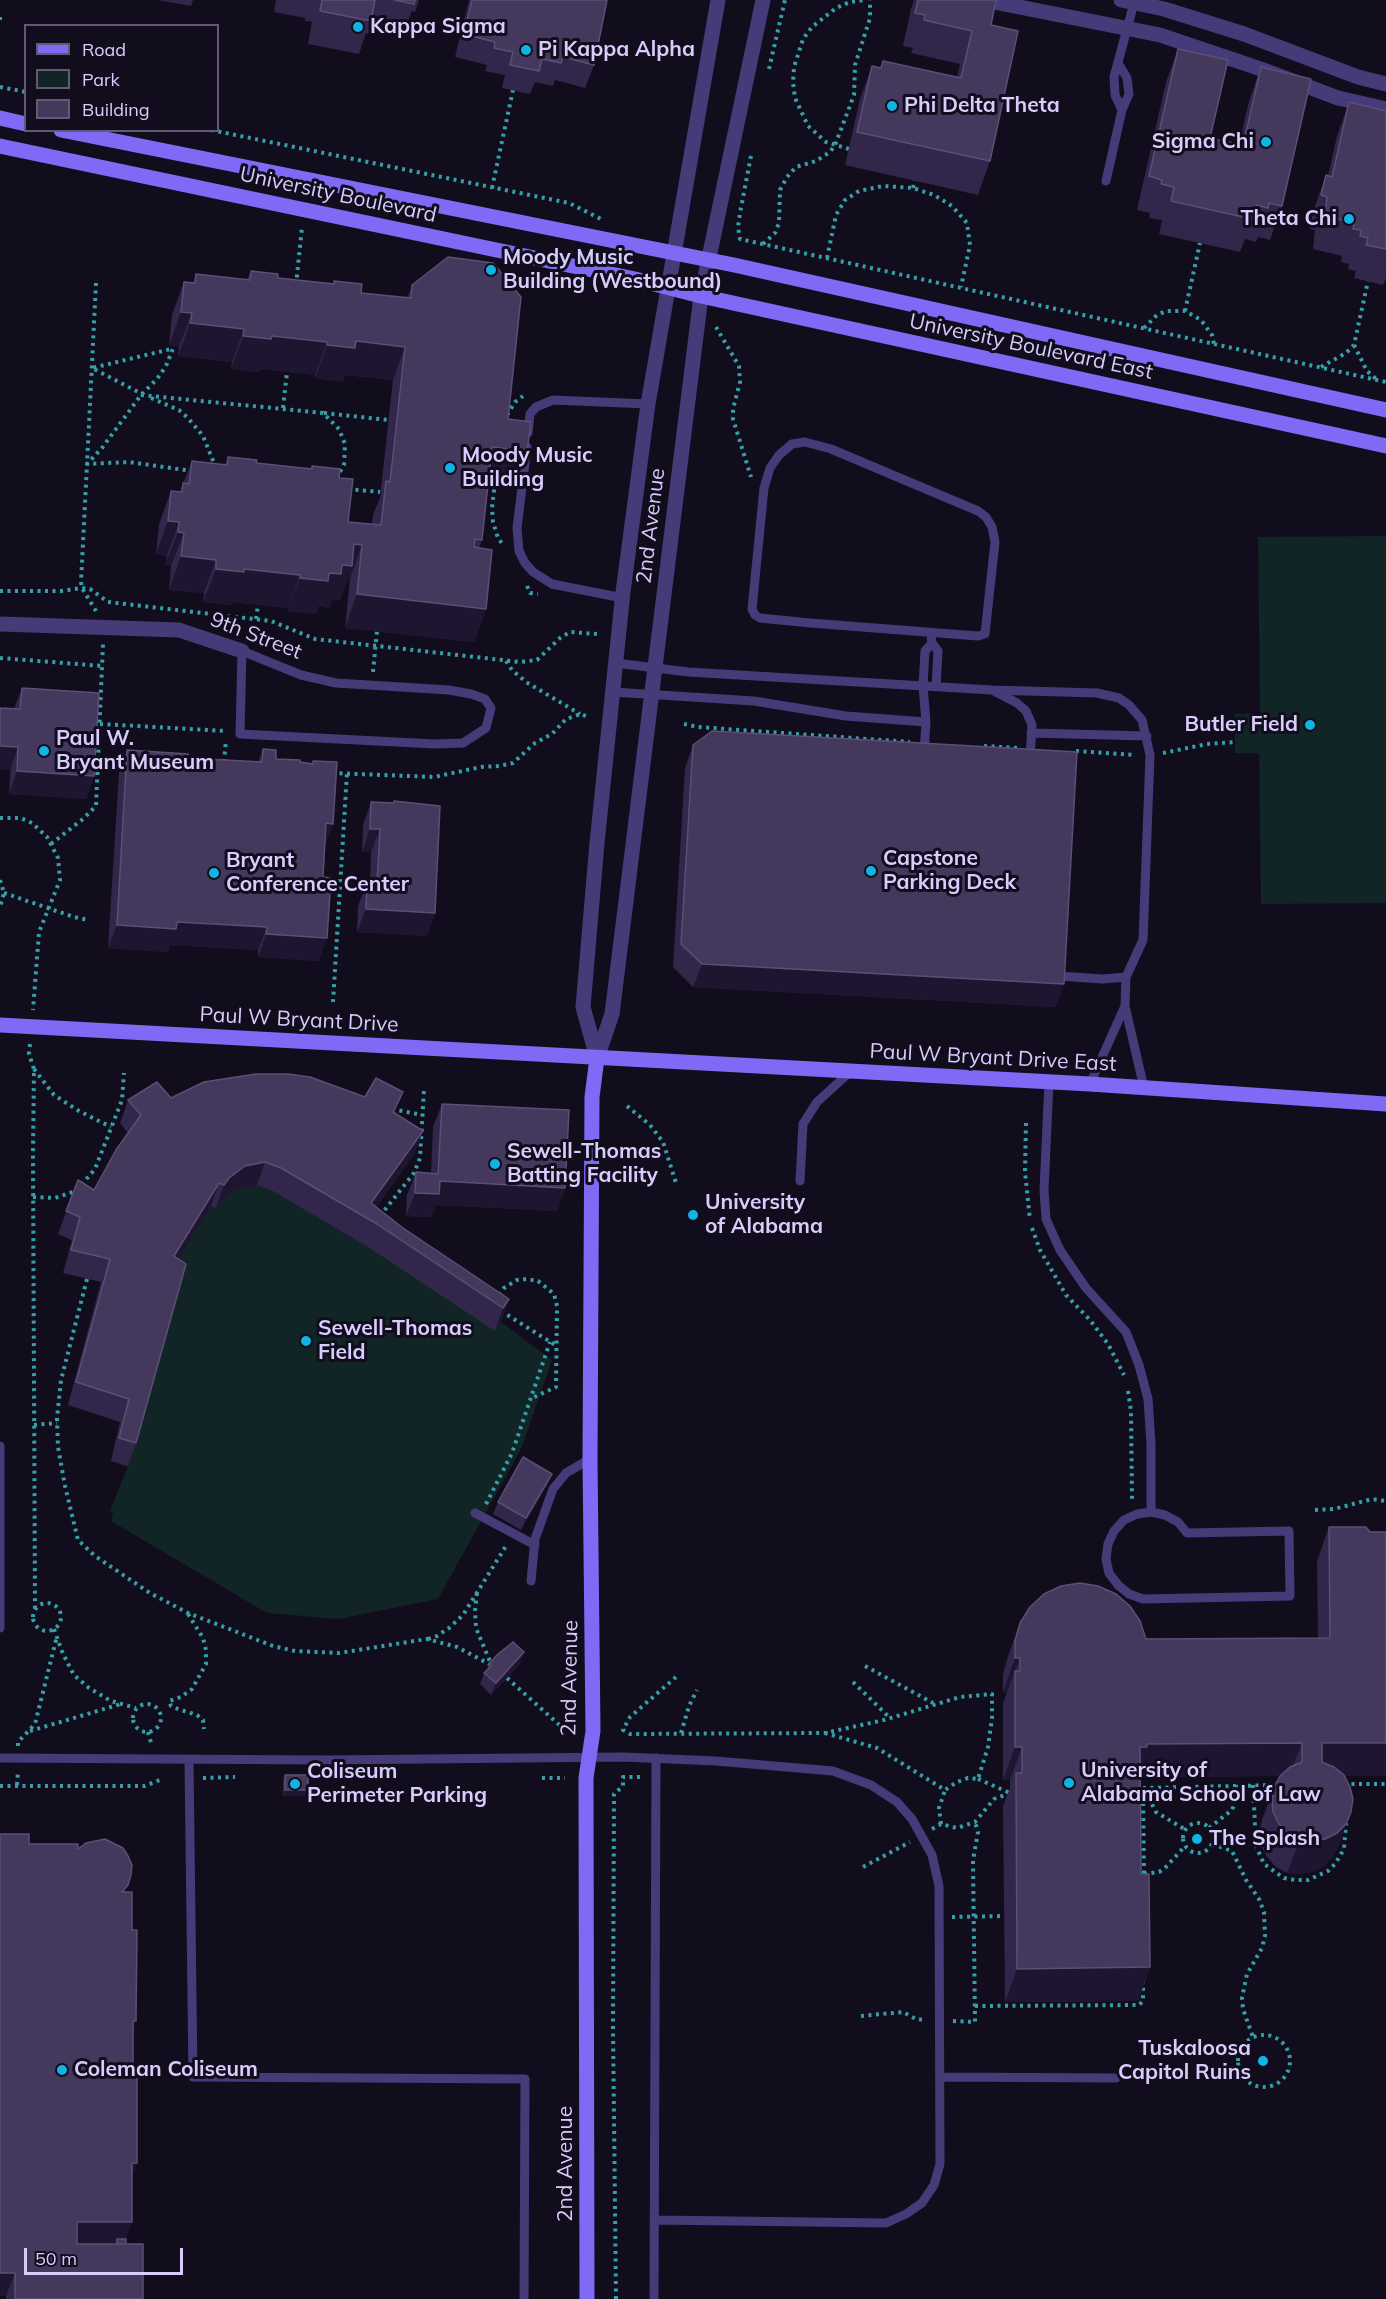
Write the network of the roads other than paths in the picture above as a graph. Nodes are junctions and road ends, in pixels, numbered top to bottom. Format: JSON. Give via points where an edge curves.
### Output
{"nodes":[{"id":1,"x":718,"y":0,"type":"edge"},
{"id":2,"x":764,"y":0,"type":"edge"},
{"id":3,"x":984,"y":0,"type":"edge"},
{"id":4,"x":1128,"y":1,"type":"edge"},
{"id":5,"x":1128,"y":29,"type":"junction"},
{"id":6,"x":1386,"y":84,"type":"edge"},
{"id":7,"x":1386,"y":109,"type":"edge"},
{"id":8,"x":0,"y":118,"type":"edge"},
{"id":9,"x":24,"y":124,"type":"edge"},
{"id":10,"x":71,"y":132,"type":"edge"},
{"id":11,"x":0,"y":146,"type":"edge"},
{"id":12,"x":1106,"y":181,"type":"dead end"},
{"id":13,"x":673,"y":253,"type":"junction"},
{"id":14,"x":707,"y":260,"type":"junction"},
{"id":15,"x":668,"y":286,"type":"junction"},
{"id":16,"x":701,"y":296,"type":"junction"},
{"id":17,"x":648,"y":404,"type":"junction"},
{"id":18,"x":1386,"y":410,"type":"edge"},
{"id":19,"x":1386,"y":446,"type":"edge"},
{"id":20,"x":623,"y":598,"type":"junction"},
{"id":21,"x":0,"y":624,"type":"edge"},
{"id":22,"x":931,"y":633,"type":"junction"},
{"id":23,"x":932,"y":643,"type":"junction"},
{"id":24,"x":242,"y":651,"type":"junction"},
{"id":25,"x":616,"y":663,"type":"junction"},
{"id":26,"x":655,"y":668,"type":"junction"},
{"id":27,"x":923,"y":686,"type":"junction"},
{"id":28,"x":936,"y":687,"type":"junction"},
{"id":29,"x":992,"y":690,"type":"junction"},
{"id":30,"x":613,"y":692,"type":"junction"},
{"id":31,"x":651,"y":696,"type":"junction"},
{"id":32,"x":926,"y":722,"type":"junction"},
{"id":33,"x":1031,"y":733,"type":"junction"},
{"id":34,"x":1147,"y":736,"type":"junction"},
{"id":35,"x":924,"y":767,"type":"edge"},
{"id":36,"x":1030,"y":772,"type":"edge"},
{"id":37,"x":1058,"y":976,"type":"edge"},
{"id":38,"x":1126,"y":977,"type":"junction"},
{"id":39,"x":1125,"y":1006,"type":"junction"},
{"id":40,"x":0,"y":1025,"type":"edge"},
{"id":41,"x":597,"y":1058,"type":"junction"},
{"id":42,"x":850,"y":1072,"type":"junction"},
{"id":43,"x":1049,"y":1082,"type":"junction"},
{"id":44,"x":1090,"y":1084,"type":"junction"},
{"id":45,"x":1144,"y":1088,"type":"junction"},
{"id":46,"x":1386,"y":1104,"type":"edge"},
{"id":47,"x":800,"y":1181,"type":"dead end"},
{"id":48,"x":0,"y":1446,"type":"edge"},
{"id":49,"x":590,"y":1459,"type":"junction"},
{"id":50,"x":1152,"y":1512,"type":"junction"},
{"id":51,"x":477,"y":1514,"type":"road end"},
{"id":52,"x":535,"y":1545,"type":"junction"},
{"id":53,"x":531,"y":1581,"type":"dead end"},
{"id":54,"x":0,"y":1628,"type":"edge"},
{"id":55,"x":0,"y":1758,"type":"edge"},
{"id":56,"x":656,"y":1758,"type":"junction"},
{"id":57,"x":588,"y":1759,"type":"junction"},
{"id":58,"x":189,"y":1760,"type":"junction"},
{"id":59,"x":941,"y":2077,"type":"junction"},
{"id":60,"x":1116,"y":2078,"type":"dead end"},
{"id":61,"x":655,"y":2220,"type":"junction"},
{"id":62,"x":524,"y":2299,"type":"edge"},
{"id":63,"x":587,"y":2299,"type":"edge"},
{"id":64,"x":654,"y":2299,"type":"edge"}],
"edges":[{"from":1,"to":13,"type":"street","name":"2nd Avenue"},
{"from":2,"to":14,"type":"street","name":"2nd Avenue"},
{"from":3,"to":5,"type":"street"},
{"from":4,"to":5,"type":"lane"},
{"from":4,"to":6,"type":"street","via":[[1234,31]]},
{"from":5,"to":7,"type":"street","via":[[1160,35],[1338,98]]},
{"from":5,"to":12,"type":"lane","via":[[1118,63],[1127,78],[1129,94]]},
{"from":8,"to":9,"type":"main road"},
{"from":10,"to":13,"type":"main road","name":"University Boulevard"},
{"from":11,"to":15,"type":"main road","name":"University Boulevard"},
{"from":13,"to":14,"type":"main road","name":"University Boulevard East"},
{"from":13,"to":15,"type":"street","name":"2nd Avenue"},
{"from":14,"to":16,"type":"street","name":"2nd Avenue"},
{"from":14,"to":18,"type":"main road","name":"University Boulevard East"},
{"from":15,"to":16,"type":"main road","name":"University Boulevard East"},
{"from":15,"to":17,"type":"street","name":"2nd Avenue"},
{"from":16,"to":19,"type":"main road","name":"University Boulevard East"},
{"from":16,"to":26,"type":"street","name":"2nd Avenue"},
{"from":17,"to":20,"type":"street","name":"2nd Avenue"},
{"from":17,"to":20,"type":"lane","via":[[561,399],[536,407],[530,414],[517,528],[519,551],[533,572],[552,584]]},
{"from":20,"to":25,"type":"street","name":"2nd Avenue"},
{"from":21,"to":24,"type":"street","name":"9th Street","via":[[179,630]]},
{"from":22,"to":22,"type":"lane","via":[[985,634],[995,542],[986,517],[817,443],[792,444],[778,455],[764,488],[752,609],[755,615]]},
{"from":22,"to":23,"type":"lane"},
{"from":23,"to":27,"type":"lane","via":[[925,651]]},
{"from":23,"to":28,"type":"lane","via":[[938,651]]},
{"from":24,"to":24,"type":"lane","name":"9th Street","via":[[240,734],[435,744],[463,743],[486,728],[491,708],[485,699],[471,694],[336,683],[301,675]]},
{"from":25,"to":26,"type":"lane"},
{"from":25,"to":30,"type":"street","name":"2nd Avenue"},
{"from":26,"to":27,"type":"lane"},
{"from":26,"to":31,"type":"street","name":"2nd Avenue"},
{"from":27,"to":28,"type":"lane"},
{"from":27,"to":32,"type":"lane"},
{"from":28,"to":29,"type":"lane"},
{"from":29,"to":33,"type":"lane","via":[[1026,711]]},
{"from":29,"to":34,"type":"lane","via":[[1097,693],[1119,698],[1142,720]]},
{"from":30,"to":31,"type":"lane"},
{"from":30,"to":41,"type":"street","name":"2nd Avenue","via":[[583,1007]]},
{"from":31,"to":32,"type":"lane","via":[[754,701],[846,716]]},
{"from":31,"to":41,"type":"street","name":"2nd Avenue","via":[[612,1014]]},
{"from":32,"to":35,"type":"lane"},
{"from":33,"to":34,"type":"lane"},
{"from":33,"to":36,"type":"lane"},
{"from":34,"to":38,"type":"lane","via":[[1150,755],[1143,940]]},
{"from":37,"to":38,"type":"lane"},
{"from":38,"to":39,"type":"lane"},
{"from":39,"to":44,"type":"lane"},
{"from":39,"to":45,"type":"lane"},
{"from":40,"to":41,"type":"main road","name":"Paul W Bryant Drive"},
{"from":41,"to":42,"type":"main road","name":"Paul W Bryant Drive East"},
{"from":41,"to":49,"type":"main road","name":"2nd Avenue","via":[[592,1097]]},
{"from":42,"to":43,"type":"main road","name":"Paul W Bryant Drive East"},
{"from":42,"to":47,"type":"lane","via":[[817,1102],[803,1124]]},
{"from":43,"to":44,"type":"main road","name":"Paul W Bryant Drive East"},
{"from":43,"to":50,"type":"lane","via":[[1046,1219],[1066,1260],[1126,1332],[1139,1365],[1148,1399]]},
{"from":44,"to":45,"type":"main road","name":"Paul W Bryant Drive East"},
{"from":45,"to":46,"type":"main road","name":"Paul W Bryant Drive East"},
{"from":48,"to":54,"type":"lane"},
{"from":49,"to":52,"type":"lane","via":[[566,1473],[553,1489]]},
{"from":49,"to":57,"type":"main road","name":"2nd Avenue","via":[[593,1731]]},
{"from":50,"to":50,"type":"lane","via":[[1178,1522],[1187,1533],[1289,1531],[1290,1596],[1143,1599],[1129,1594],[1109,1573],[1108,1544],[1113,1531],[1124,1520]]},
{"from":51,"to":52,"type":"lane"},
{"from":52,"to":53,"type":"lane"},
{"from":55,"to":58,"type":"lane"},
{"from":56,"to":57,"type":"lane"},
{"from":56,"to":59,"type":"lane","via":[[833,1771],[871,1785],[897,1802],[922,1835],[937,1875]]},
{"from":56,"to":61,"type":"lane"},
{"from":57,"to":58,"type":"lane"},
{"from":57,"to":63,"type":"main road","name":"2nd Avenue"},
{"from":58,"to":62,"type":"lane","via":[[193,2077],[525,2079]]},
{"from":59,"to":60,"type":"lane"},
{"from":59,"to":61,"type":"lane","via":[[940,2164],[934,2185],[922,2203],[906,2214],[886,2223]]},
{"from":61,"to":64,"type":"lane"}]}
